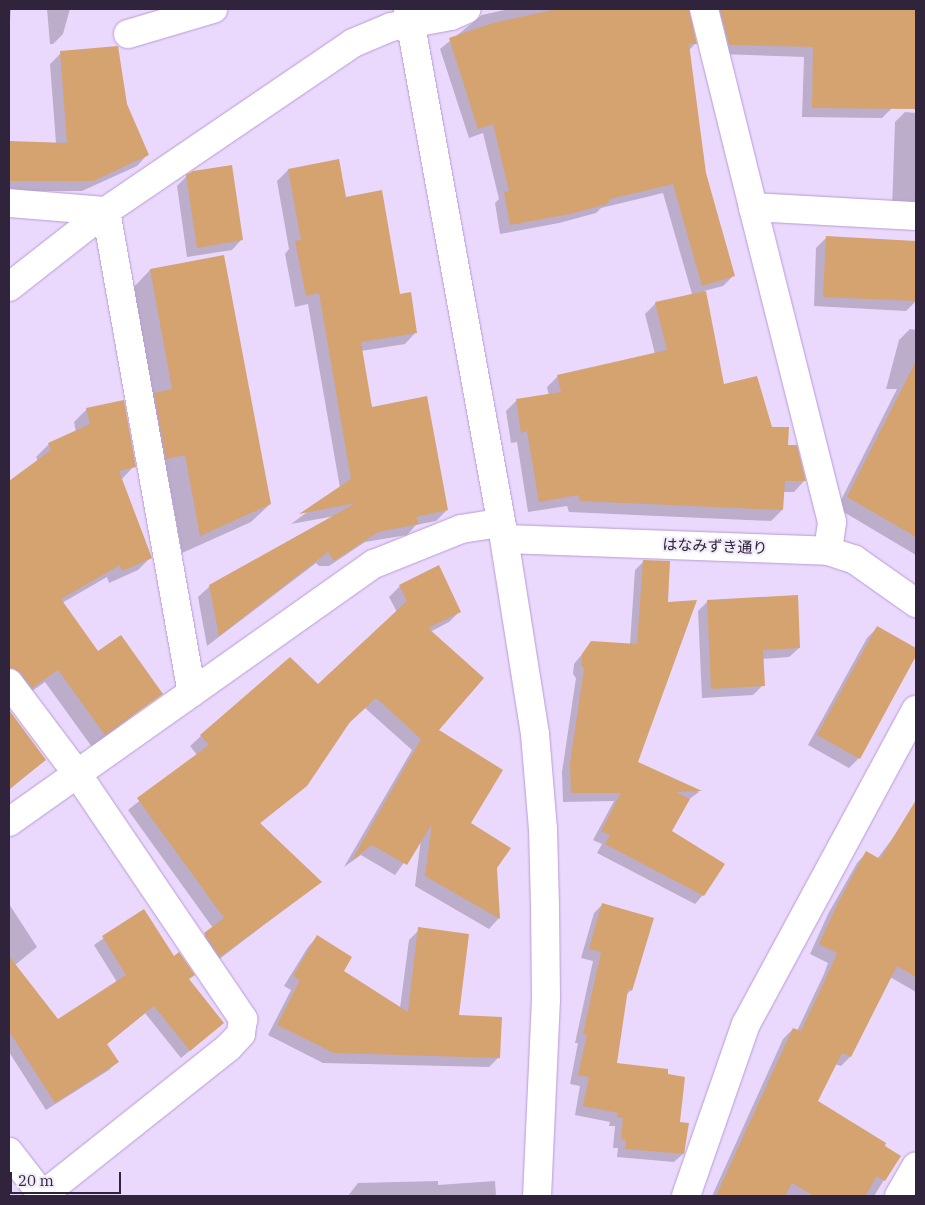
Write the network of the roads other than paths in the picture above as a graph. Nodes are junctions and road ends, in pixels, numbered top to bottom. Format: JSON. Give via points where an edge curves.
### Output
{"nodes":[{"id":1,"x":213,"y":9,"type":"edge"},
{"id":2,"x":467,"y":9,"type":"edge"},
{"id":3,"x":704,"y":9,"type":"edge"},
{"id":4,"x":409,"y":16,"type":"edge"},
{"id":5,"x":128,"y":34,"type":"dead end"},
{"id":6,"x":9,"y":203,"type":"edge"},
{"id":7,"x":754,"y":207,"type":"junction"},
{"id":8,"x":106,"y":211,"type":"junction"},
{"id":9,"x":916,"y":216,"type":"edge"},
{"id":10,"x":9,"y":287,"type":"edge"},
{"id":11,"x":503,"y":532,"type":"junction"},
{"id":12,"x":828,"y":551,"type":"junction"},
{"id":13,"x":916,"y":603,"type":"edge"},
{"id":14,"x":9,"y":683,"type":"edge"},
{"id":15,"x":192,"y":692,"type":"junction"},
{"id":16,"x":916,"y":710,"type":"edge"},
{"id":17,"x":78,"y":775,"type":"junction"},
{"id":18,"x":9,"y":822,"type":"edge"},
{"id":19,"x":9,"y":1152,"type":"edge"},
{"id":20,"x":916,"y":1167,"type":"edge"},
{"id":21,"x":43,"y":1196,"type":"edge"},
{"id":22,"x":537,"y":1196,"type":"edge"},
{"id":23,"x":686,"y":1196,"type":"edge"},
{"id":24,"x":899,"y":1196,"type":"edge"}],
"edges":[{"from":1,"to":5,"type":"main road"},
{"from":2,"to":4,"type":"main road","via":[[451,16]]},
{"from":3,"to":7,"type":"main road"},
{"from":4,"to":8,"type":"main road","via":[[353,44]]},
{"from":4,"to":11,"type":"main road"},
{"from":6,"to":8,"type":"main road"},
{"from":7,"to":9,"type":"main road"},
{"from":7,"to":12,"type":"main road","via":[[832,522]]},
{"from":8,"to":10,"type":"main road"},
{"from":8,"to":15,"type":"main road"},
{"from":11,"to":12,"type":"main road","name":"はなみずき通り","via":[[506,539]]},
{"from":11,"to":15,"type":"main road","via":[[499,523],[460,529],[374,564]]},
{"from":11,"to":22,"type":"main road","via":[[535,734],[543,829],[546,999]]},
{"from":12,"to":13,"type":"main road","name":"はなみずき通り","via":[[855,560]]},
{"from":14,"to":17,"type":"main road"},
{"from":15,"to":17,"type":"main road"},
{"from":16,"to":23,"type":"main road","via":[[746,1024]]},
{"from":17,"to":18,"type":"main road"},
{"from":17,"to":21,"type":"main road","via":[[243,1019],[241,1034],[229,1047]]},
{"from":19,"to":21,"type":"main road"},
{"from":20,"to":24,"type":"main road"}]}
